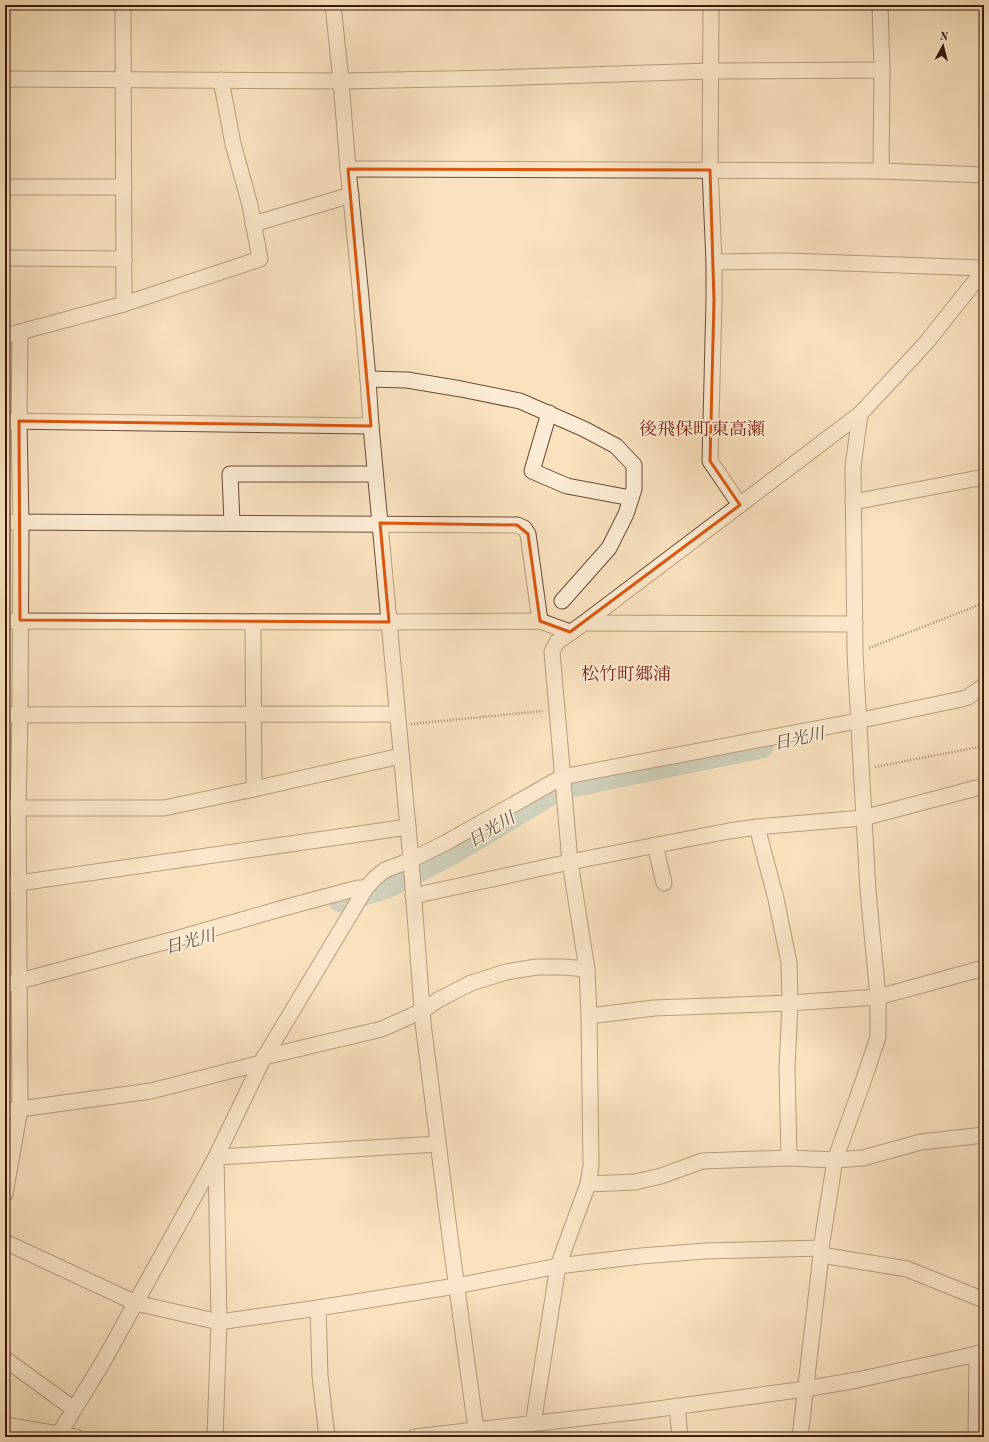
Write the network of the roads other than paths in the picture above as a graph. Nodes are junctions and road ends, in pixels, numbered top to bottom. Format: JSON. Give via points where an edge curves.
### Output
{"nodes":[{"id":1,"x":123,"y":5,"type":"edge"},
{"id":2,"x":333,"y":5,"type":"edge"},
{"id":3,"x":711,"y":5,"type":"edge"},
{"id":4,"x":880,"y":5,"type":"edge"},
{"id":5,"x":882,"y":70,"type":"junction"},
{"id":6,"x":711,"y":71,"type":"junction"},
{"id":7,"x":5,"y":79,"type":"edge"},
{"id":8,"x":123,"y":80,"type":"junction"},
{"id":9,"x":221,"y":80,"type":"junction"},
{"id":10,"x":341,"y":81,"type":"junction"},
{"id":11,"x":348,"y":169,"type":"junction"},
{"id":12,"x":710,"y":170,"type":"junction"},
{"id":13,"x":881,"y":171,"type":"junction"},
{"id":14,"x":984,"y":174,"type":"edge"},
{"id":15,"x":5,"y":187,"type":"edge"},
{"id":16,"x":124,"y":187,"type":"junction"},
{"id":17,"x":351,"y":195,"type":"junction"},
{"id":18,"x":253,"y":224,"type":"junction"},
{"id":19,"x":5,"y":258,"type":"edge"},
{"id":20,"x":124,"y":259,"type":"junction"},
{"id":21,"x":714,"y":262,"type":"junction"},
{"id":22,"x":984,"y":269,"type":"edge"},
{"id":23,"x":124,"y":304,"type":"junction"},
{"id":24,"x":20,"y":332,"type":"junction"},
{"id":25,"x":5,"y":336,"type":"edge"},
{"id":26,"x":368,"y":379,"type":"junction"},
{"id":27,"x":549,"y":414,"type":"junction"},
{"id":28,"x":860,"y":414,"type":"junction"},
{"id":29,"x":12,"y":421,"type":"edge"},
{"id":30,"x":371,"y":426,"type":"junction"},
{"id":31,"x":375,"y":474,"type":"junction"},
{"id":32,"x":984,"y":477,"type":"edge"},
{"id":33,"x":631,"y":498,"type":"junction"},
{"id":34,"x":853,"y":502,"type":"junction"},
{"id":35,"x":740,"y":505,"type":"junction"},
{"id":36,"x":5,"y":522,"type":"edge"},
{"id":37,"x":21,"y":522,"type":"junction"},
{"id":38,"x":232,"y":523,"type":"junction"},
{"id":39,"x":380,"y":523,"type":"junction"},
{"id":40,"x":562,"y":601,"type":"dead end"},
{"id":41,"x":12,"y":620,"type":"edge"},
{"id":42,"x":540,"y":621,"type":"junction"},
{"id":43,"x":253,"y":622,"type":"junction"},
{"id":44,"x":389,"y":622,"type":"junction"},
{"id":45,"x":584,"y":623,"type":"junction"},
{"id":46,"x":854,"y":624,"type":"junction"},
{"id":47,"x":570,"y":632,"type":"junction"},
{"id":48,"x":984,"y":686,"type":"edge"},
{"id":49,"x":254,"y":714,"type":"junction"},
{"id":50,"x":12,"y":715,"type":"edge"},
{"id":51,"x":398,"y":719,"type":"junction"},
{"id":52,"x":859,"y":725,"type":"junction"},
{"id":53,"x":401,"y":756,"type":"junction"},
{"id":54,"x":562,"y":784,"type":"junction"},
{"id":55,"x":984,"y":786,"type":"edge"},
{"id":56,"x":254,"y":790,"type":"junction"},
{"id":57,"x":11,"y":808,"type":"edge"},
{"id":58,"x":864,"y":818,"type":"junction"},
{"id":59,"x":408,"y":827,"type":"junction"},
{"id":60,"x":757,"y":827,"type":"junction"},
{"id":61,"x":655,"y":845,"type":"junction"},
{"id":62,"x":570,"y":862,"type":"junction"},
{"id":63,"x":411,"y":868,"type":"junction"},
{"id":64,"x":664,"y":883,"type":"dead end"},
{"id":65,"x":12,"y":884,"type":"edge"},
{"id":66,"x":364,"y":892,"type":"junction"},
{"id":67,"x":413,"y":896,"type":"junction"},
{"id":68,"x":984,"y":968,"type":"edge"},
{"id":69,"x":587,"y":969,"type":"junction"},
{"id":70,"x":16,"y":986,"type":"edge"},
{"id":71,"x":878,"y":997,"type":"junction"},
{"id":72,"x":790,"y":1003,"type":"junction"},
{"id":73,"x":422,"y":1011,"type":"junction"},
{"id":74,"x":589,"y":1016,"type":"junction"},
{"id":75,"x":262,"y":1060,"type":"junction"},
{"id":76,"x":12,"y":1110,"type":"edge"},
{"id":77,"x":984,"y":1135,"type":"edge"},
{"id":78,"x":438,"y":1144,"type":"junction"},
{"id":79,"x":216,"y":1158,"type":"junction"},
{"id":80,"x":789,"y":1158,"type":"junction"},
{"id":81,"x":835,"y":1160,"type":"junction"},
{"id":82,"x":588,"y":1184,"type":"junction"},
{"id":83,"x":5,"y":1194,"type":"edge"},
{"id":84,"x":5,"y":1242,"type":"edge"},
{"id":85,"x":821,"y":1252,"type":"junction"},
{"id":86,"x":558,"y":1266,"type":"junction"},
{"id":87,"x":456,"y":1286,"type":"junction"},
{"id":88,"x":984,"y":1300,"type":"edge"},
{"id":89,"x":136,"y":1303,"type":"junction"},
{"id":90,"x":318,"y":1308,"type":"junction"},
{"id":91,"x":219,"y":1322,"type":"junction"},
{"id":92,"x":980,"y":1352,"type":"edge"},
{"id":93,"x":5,"y":1359,"type":"edge"},
{"id":94,"x":805,"y":1389,"type":"junction"},
{"id":95,"x":677,"y":1406,"type":"junction"},
{"id":96,"x":74,"y":1409,"type":"junction"},
{"id":97,"x":533,"y":1424,"type":"junction"},
{"id":98,"x":5,"y":1425,"type":"edge"},
{"id":99,"x":27,"y":1433,"type":"edge"},
{"id":100,"x":59,"y":1434,"type":"junction"},
{"id":101,"x":476,"y":1434,"type":"edge"},
{"id":102,"x":76,"y":1437,"type":"edge"},
{"id":103,"x":215,"y":1437,"type":"edge"},
{"id":104,"x":327,"y":1437,"type":"edge"},
{"id":105,"x":415,"y":1437,"type":"edge"},
{"id":106,"x":680,"y":1437,"type":"edge"},
{"id":107,"x":800,"y":1437,"type":"edge"},
{"id":108,"x":976,"y":1437,"type":"edge"}],
"edges":[{"from":1,"to":8,"type":"street"},
{"from":2,"to":10,"type":"street"},
{"from":3,"to":6,"type":"street"},
{"from":4,"to":5,"type":"street"},
{"from":5,"to":6,"type":"street"},
{"from":5,"to":13,"type":"street"},
{"from":6,"to":10,"type":"street"},
{"from":6,"to":12,"type":"street"},
{"from":7,"to":8,"type":"street"},
{"from":8,"to":9,"type":"street"},
{"from":8,"to":16,"type":"street"},
{"from":9,"to":10,"type":"street"},
{"from":9,"to":18,"type":"street","via":[[233,144]]},
{"from":10,"to":11,"type":"street"},
{"from":11,"to":12,"type":"street"},
{"from":11,"to":17,"type":"street"},
{"from":12,"to":13,"type":"street"},
{"from":12,"to":21,"type":"street"},
{"from":13,"to":14,"type":"street"},
{"from":15,"to":16,"type":"street"},
{"from":16,"to":20,"type":"street"},
{"from":17,"to":18,"type":"street"},
{"from":17,"to":26,"type":"street"},
{"from":18,"to":23,"type":"street","via":[[260,259]]},
{"from":19,"to":20,"type":"street"},
{"from":20,"to":23,"type":"street"},
{"from":21,"to":22,"type":"street","via":[[788,261]]},
{"from":21,"to":35,"type":"street","via":[[710,461]]},
{"from":22,"to":28,"type":"street","via":[[926,343]]},
{"from":23,"to":24,"type":"street"},
{"from":24,"to":25,"type":"street"},
{"from":24,"to":29,"type":"street"},
{"from":26,"to":27,"type":"street","via":[[407,380],[461,389],[520,401]]},
{"from":26,"to":30,"type":"street"},
{"from":27,"to":33,"type":"street","via":[[616,446],[634,466],[634,489]]},
{"from":27,"to":33,"type":"street","via":[[532,470],[567,486]]},
{"from":28,"to":34,"type":"street","via":[[853,467]]},
{"from":28,"to":35,"type":"street"},
{"from":29,"to":30,"type":"street"},
{"from":29,"to":37,"type":"street"},
{"from":30,"to":31,"type":"street"},
{"from":31,"to":38,"type":"street","via":[[230,474]]},
{"from":31,"to":39,"type":"street"},
{"from":32,"to":34,"type":"street"},
{"from":33,"to":40,"type":"street","via":[[609,548]]},
{"from":34,"to":46,"type":"street"},
{"from":35,"to":45,"type":"street"},
{"from":36,"to":37,"type":"street"},
{"from":37,"to":38,"type":"street"},
{"from":37,"to":41,"type":"street"},
{"from":38,"to":39,"type":"street"},
{"from":39,"to":42,"type":"street","via":[[517,525],[524,528],[528,534]]},
{"from":39,"to":44,"type":"street"},
{"from":41,"to":43,"type":"street"},
{"from":41,"to":50,"type":"street"},
{"from":42,"to":44,"type":"street"},
{"from":42,"to":47,"type":"street"},
{"from":43,"to":44,"type":"street"},
{"from":43,"to":49,"type":"street"},
{"from":44,"to":51,"type":"street"},
{"from":45,"to":46,"type":"street"},
{"from":45,"to":47,"type":"street"},
{"from":46,"to":52,"type":"street"},
{"from":47,"to":54,"type":"street","via":[[557,642],[552,652]]},
{"from":48,"to":52,"type":"street","via":[[962,699]]},
{"from":49,"to":50,"type":"street"},
{"from":49,"to":51,"type":"street"},
{"from":49,"to":56,"type":"street"},
{"from":50,"to":57,"type":"street"},
{"from":51,"to":53,"type":"street"},
{"from":52,"to":54,"type":"street"},
{"from":52,"to":58,"type":"street"},
{"from":53,"to":56,"type":"street"},
{"from":53,"to":59,"type":"street"},
{"from":54,"to":62,"type":"street"},
{"from":54,"to":63,"type":"street","via":[[447,842]]},
{"from":55,"to":58,"type":"street"},
{"from":56,"to":57,"type":"street","via":[[164,808]]},
{"from":57,"to":65,"type":"street"},
{"from":58,"to":60,"type":"street"},
{"from":58,"to":71,"type":"street"},
{"from":59,"to":63,"type":"street"},
{"from":59,"to":65,"type":"street"},
{"from":60,"to":61,"type":"street"},
{"from":60,"to":72,"type":"street","via":[[776,898],[789,963]]},
{"from":61,"to":62,"type":"street"},
{"from":61,"to":64,"type":"street"},
{"from":62,"to":67,"type":"street"},
{"from":62,"to":69,"type":"street"},
{"from":63,"to":66,"type":"street","via":[[385,870]]},
{"from":63,"to":67,"type":"street"},
{"from":65,"to":70,"type":"street"},
{"from":66,"to":70,"type":"street","via":[[358,888],[287,907]]},
{"from":66,"to":75,"type":"street"},
{"from":67,"to":73,"type":"street"},
{"from":68,"to":71,"type":"street"},
{"from":69,"to":73,"type":"street","via":[[538,967],[506,972],[471,984]]},
{"from":69,"to":74,"type":"street"},
{"from":70,"to":76,"type":"street"},
{"from":71,"to":72,"type":"street"},
{"from":71,"to":81,"type":"street","via":[[878,1037]]},
{"from":72,"to":74,"type":"street","via":[[654,1008]]},
{"from":72,"to":80,"type":"street","via":[[787,1068]]},
{"from":73,"to":75,"type":"street","via":[[382,1029]]},
{"from":73,"to":78,"type":"street"},
{"from":74,"to":82,"type":"street","via":[[592,1166]]},
{"from":75,"to":76,"type":"street","via":[[152,1091]]},
{"from":75,"to":79,"type":"street"},
{"from":76,"to":83,"type":"street"},
{"from":77,"to":81,"type":"street","via":[[921,1142],[862,1158]]},
{"from":78,"to":79,"type":"street"},
{"from":78,"to":87,"type":"street"},
{"from":79,"to":89,"type":"street"},
{"from":79,"to":91,"type":"street"},
{"from":80,"to":81,"type":"street"},
{"from":80,"to":82,"type":"street","via":[[702,1161],[661,1176],[635,1182]]},
{"from":81,"to":85,"type":"street"},
{"from":82,"to":86,"type":"street"},
{"from":84,"to":89,"type":"street"},
{"from":85,"to":86,"type":"street","via":[[705,1251]]},
{"from":85,"to":88,"type":"street","via":[[907,1269]]},
{"from":85,"to":94,"type":"street"},
{"from":86,"to":87,"type":"street"},
{"from":86,"to":97,"type":"street"},
{"from":87,"to":90,"type":"street"},
{"from":87,"to":101,"type":"street"},
{"from":89,"to":91,"type":"street"},
{"from":89,"to":96,"type":"street"},
{"from":90,"to":91,"type":"street"},
{"from":90,"to":104,"type":"street","via":[[320,1376]]},
{"from":91,"to":103,"type":"street"},
{"from":92,"to":94,"type":"street"},
{"from":92,"to":108,"type":"street"},
{"from":93,"to":96,"type":"street"},
{"from":94,"to":95,"type":"street"},
{"from":94,"to":107,"type":"street"},
{"from":95,"to":97,"type":"street"},
{"from":95,"to":106,"type":"street"},
{"from":96,"to":100,"type":"street"},
{"from":97,"to":101,"type":"street"},
{"from":98,"to":99,"type":"street"},
{"from":99,"to":100,"type":"street"},
{"from":100,"to":102,"type":"street"},
{"from":101,"to":105,"type":"street"}]}
